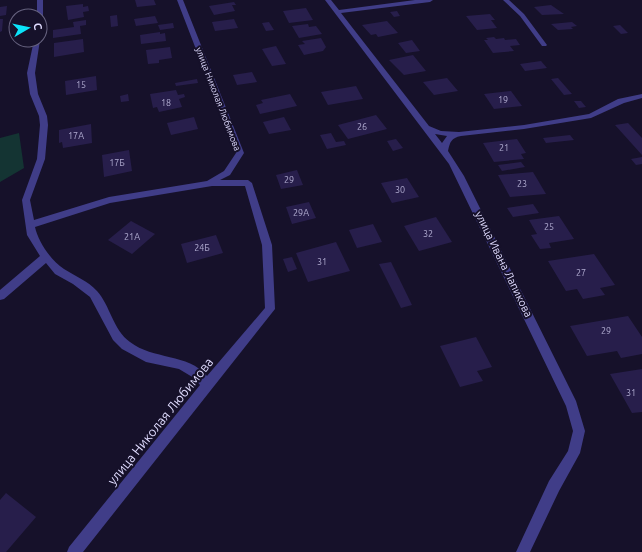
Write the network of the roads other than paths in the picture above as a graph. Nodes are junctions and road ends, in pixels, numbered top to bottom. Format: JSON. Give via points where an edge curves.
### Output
{"nodes":[{"id":1,"x":180,"y":0,"type":"edge"},
{"id":2,"x":328,"y":0,"type":"edge"},
{"id":3,"x":430,"y":0,"type":"edge"},
{"id":4,"x":506,"y":0,"type":"edge"},
{"id":5,"x":337,"y":12,"type":"junction"},
{"id":6,"x":544,"y":45,"type":"dead end"},
{"id":7,"x":36,"y":48,"type":"edge"},
{"id":8,"x":642,"y":96,"type":"edge"},
{"id":9,"x":422,"y":124,"type":"junction"},
{"id":10,"x":462,"y":134,"type":"junction"},
{"id":11,"x":444,"y":153,"type":"junction"},
{"id":12,"x":204,"y":184,"type":"junction"},
{"id":13,"x":30,"y":225,"type":"junction"},
{"id":14,"x":46,"y":257,"type":"junction"},
{"id":15,"x":0,"y":296,"type":"edge"},
{"id":16,"x":207,"y":385,"type":"junction"},
{"id":17,"x":74,"y":552,"type":"edge"},
{"id":18,"x":523,"y":552,"type":"edge"}],
"edges":[{"from":1,"to":12,"type":"street","name":"улица Николая Любимова","via":[[240,153],[227,173]]},
{"from":2,"to":5,"type":"street","name":"улица Ивана Лапикова"},
{"from":3,"to":5,"type":"street"},
{"from":4,"to":6,"type":"street","via":[[522,15]]},
{"from":5,"to":9,"type":"street","name":"улица Ивана Лапикова"},
{"from":7,"to":13,"type":"street","via":[[31,73],[34,94],[42,112],[44,125],[41,159],[26,200]]},
{"from":8,"to":10,"type":"street","via":[[621,101],[591,116]]},
{"from":9,"to":10,"type":"street","via":[[441,134]]},
{"from":9,"to":11,"type":"street","name":"улица Ивана Лапикова"},
{"from":10,"to":11,"type":"street","via":[[451,136],[446,142]]},
{"from":11,"to":18,"type":"street","name":"улица Ивана Лапикова","via":[[460,176],[496,247],[572,405],[579,431],[574,453],[554,486]]},
{"from":12,"to":13,"type":"street","via":[[109,200]]},
{"from":12,"to":16,"type":"street","name":"улица Николая Любимова","via":[[248,183],[267,245],[270,309]]},
{"from":13,"to":14,"type":"street","via":[[32,234]]},
{"from":14,"to":15,"type":"street"},
{"from":14,"to":16,"type":"street","via":[[59,271],[94,294],[117,337],[126,346],[146,356],[181,365],[198,374]]},
{"from":16,"to":17,"type":"street","name":"улица Николая Любимова"}]}
